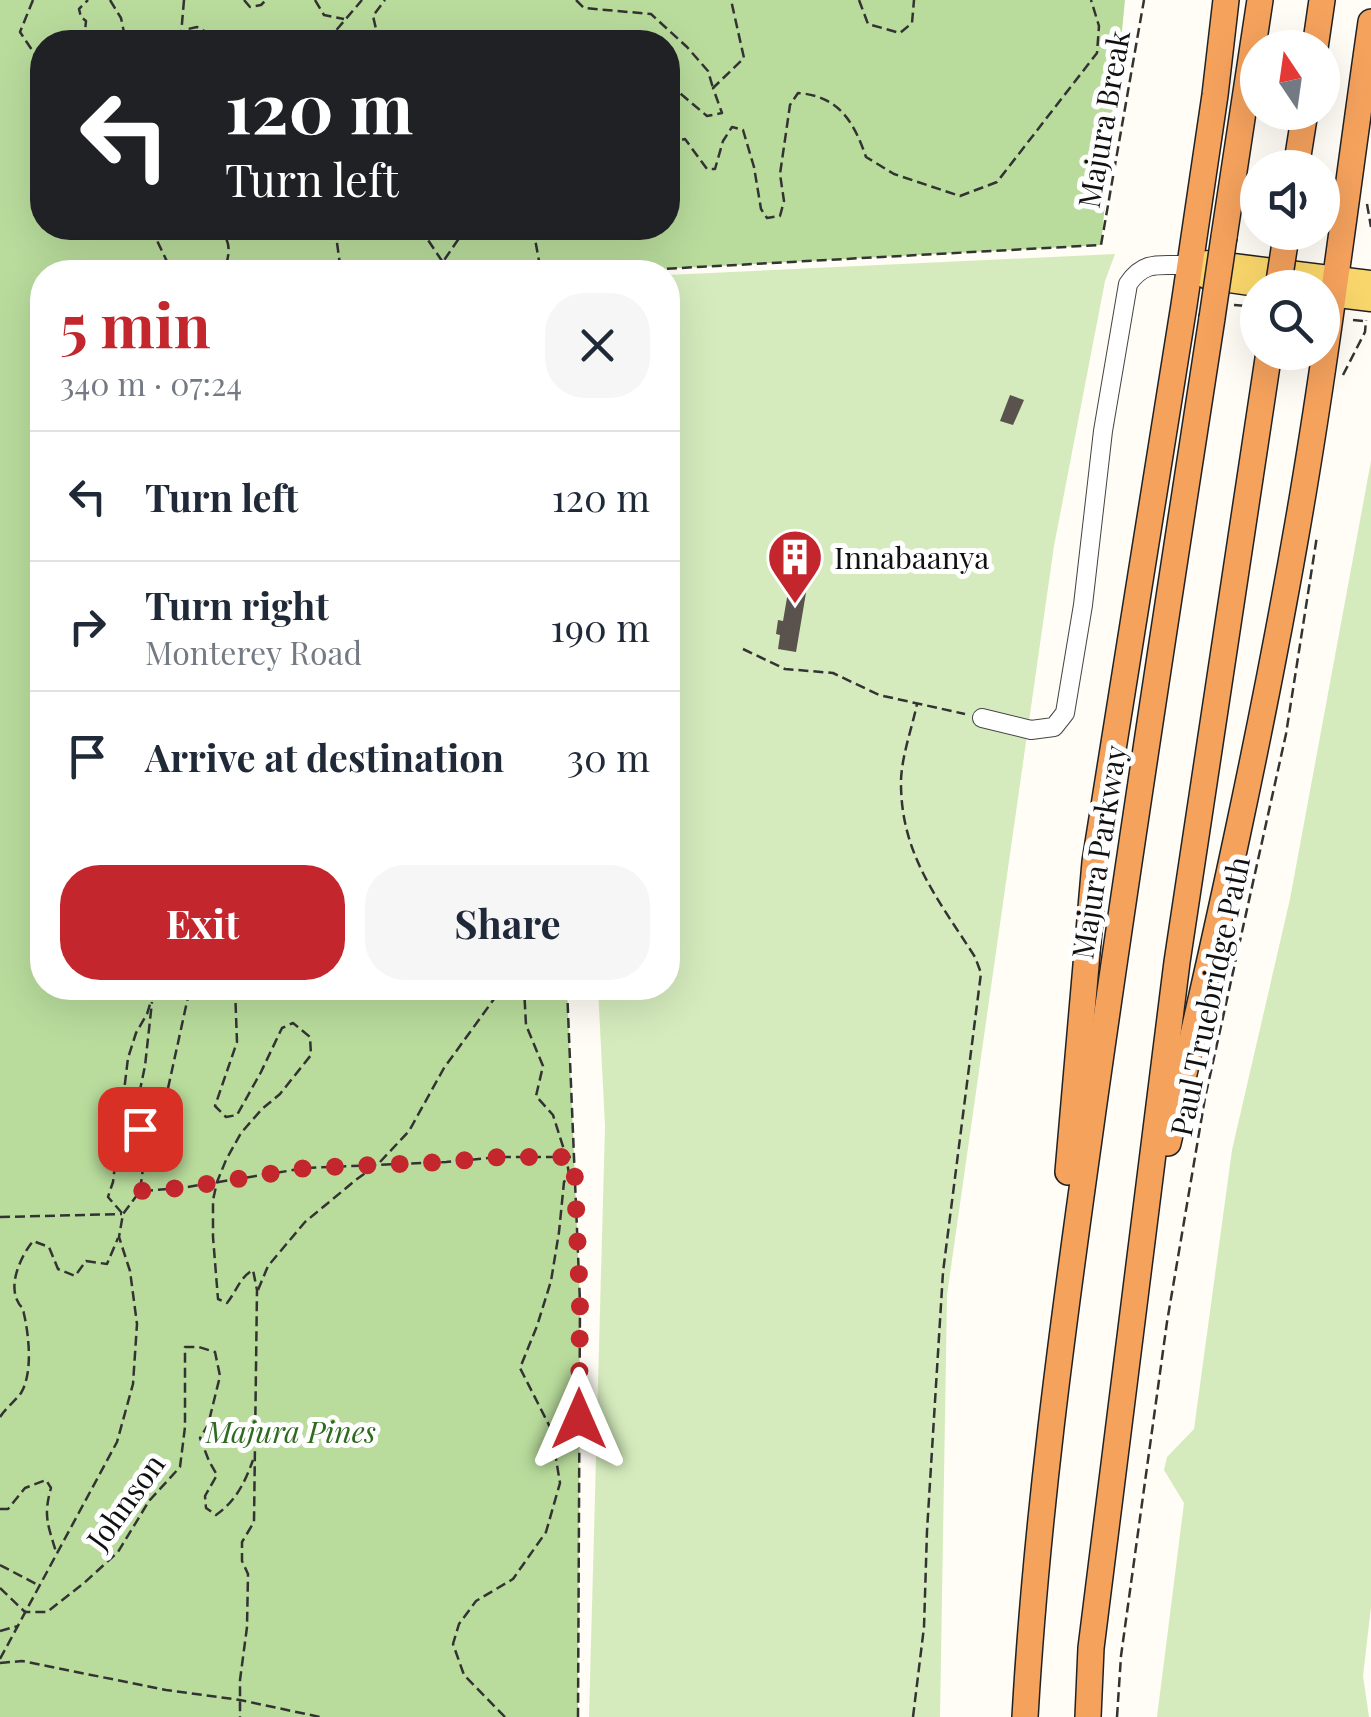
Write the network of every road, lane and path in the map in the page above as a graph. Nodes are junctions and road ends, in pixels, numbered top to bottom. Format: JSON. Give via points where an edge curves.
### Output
{"nodes":[{"id":1,"x":33,"y":0,"type":"edge"},
{"id":2,"x":88,"y":0,"type":"edge"},
{"id":3,"x":110,"y":0,"type":"edge"},
{"id":4,"x":184,"y":0,"type":"edge"},
{"id":5,"x":244,"y":0,"type":"edge"},
{"id":6,"x":266,"y":0,"type":"edge"},
{"id":7,"x":316,"y":0,"type":"edge"},
{"id":8,"x":362,"y":0,"type":"edge"},
{"id":9,"x":385,"y":0,"type":"edge"},
{"id":10,"x":576,"y":0,"type":"edge"},
{"id":11,"x":730,"y":0,"type":"edge"},
{"id":12,"x":859,"y":0,"type":"edge"},
{"id":13,"x":914,"y":0,"type":"edge"},
{"id":14,"x":1091,"y":0,"type":"edge"},
{"id":15,"x":1144,"y":0,"type":"edge"},
{"id":16,"x":1226,"y":0,"type":"edge"},
{"id":17,"x":1260,"y":0,"type":"edge"},
{"id":18,"x":1322,"y":0,"type":"edge"},
{"id":19,"x":346,"y":19,"type":"junction"},
{"id":20,"x":1371,"y":22,"type":"edge"},
{"id":21,"x":85,"y":30,"type":"edge"},
{"id":22,"x":124,"y":30,"type":"edge"},
{"id":23,"x":182,"y":30,"type":"edge"},
{"id":24,"x":337,"y":30,"type":"edge"},
{"id":25,"x":376,"y":30,"type":"edge"},
{"id":26,"x":669,"y":30,"type":"edge"},
{"id":27,"x":1318,"y":30,"type":"edge"},
{"id":28,"x":680,"y":40,"type":"edge"},
{"id":29,"x":30,"y":47,"type":"edge"},
{"id":30,"x":713,"y":88,"type":"junction"},
{"id":31,"x":680,"y":94,"type":"edge"},
{"id":32,"x":680,"y":140,"type":"edge"},
{"id":33,"x":1368,"y":198,"type":"dead end"},
{"id":34,"x":1371,"y":227,"type":"edge"},
{"id":35,"x":1189,"y":266,"type":"junction"},
{"id":36,"x":680,"y":268,"type":"edge"},
{"id":37,"x":1245,"y":270,"type":"edge"},
{"id":38,"x":1334,"y":270,"type":"edge"},
{"id":39,"x":1371,"y":282,"type":"edge"},
{"id":40,"x":1240,"y":283,"type":"edge"},
{"id":41,"x":1340,"y":287,"type":"edge"},
{"id":42,"x":1340,"y":293,"type":"edge"},
{"id":43,"x":1369,"y":307,"type":"edge"},
{"id":44,"x":1353,"y":320,"type":"dead end"},
{"id":45,"x":1266,"y":370,"type":"edge"},
{"id":46,"x":1319,"y":370,"type":"edge"},
{"id":47,"x":1341,"y":386,"type":"dead end"},
{"id":48,"x":1318,"y":531,"type":"dead end"},
{"id":49,"x":744,"y":649,"type":"dead end"},
{"id":50,"x":917,"y":704,"type":"junction"},
{"id":51,"x":982,"y":718,"type":"joint"},
{"id":52,"x":150,"y":1000,"type":"edge"},
{"id":53,"x":152,"y":1000,"type":"edge"},
{"id":54,"x":187,"y":1000,"type":"edge"},
{"id":55,"x":235,"y":1000,"type":"edge"},
{"id":56,"x":493,"y":1000,"type":"edge"},
{"id":57,"x":525,"y":1000,"type":"edge"},
{"id":58,"x":568,"y":1000,"type":"edge"},
{"id":59,"x":144,"y":1153,"type":"junction"},
{"id":60,"x":566,"y":1156,"type":"junction"},
{"id":61,"x":574,"y":1157,"type":"junction"},
{"id":62,"x":378,"y":1165,"type":"junction"},
{"id":63,"x":217,"y":1182,"type":"junction"},
{"id":64,"x":140,"y":1191,"type":"junction"},
{"id":65,"x":124,"y":1214,"type":"junction"},
{"id":66,"x":0,"y":1217,"type":"edge"},
{"id":67,"x":119,"y":1237,"type":"junction"},
{"id":68,"x":1139,"y":1254,"type":"junction"},
{"id":69,"x":1071,"y":1267,"type":"junction"},
{"id":70,"x":258,"y":1290,"type":"junction"},
{"id":71,"x":0,"y":1417,"type":"edge"},
{"id":72,"x":254,"y":1458,"type":"junction"},
{"id":73,"x":0,"y":1508,"type":"edge"},
{"id":74,"x":57,"y":1554,"type":"junction"},
{"id":75,"x":0,"y":1565,"type":"edge"},
{"id":76,"x":40,"y":1586,"type":"junction"},
{"id":77,"x":0,"y":1588,"type":"edge"},
{"id":78,"x":25,"y":1612,"type":"junction"},
{"id":79,"x":18,"y":1626,"type":"junction"},
{"id":80,"x":0,"y":1631,"type":"edge"},
{"id":81,"x":8,"y":1643,"type":"junction"},
{"id":82,"x":0,"y":1646,"type":"edge"},
{"id":83,"x":0,"y":1661,"type":"edge"},
{"id":84,"x":240,"y":1700,"type":"junction"},
{"id":85,"x":240,"y":1717,"type":"edge"},
{"id":86,"x":320,"y":1717,"type":"edge"},
{"id":87,"x":505,"y":1717,"type":"edge"},
{"id":88,"x":578,"y":1717,"type":"edge"},
{"id":89,"x":913,"y":1717,"type":"edge"},
{"id":90,"x":1024,"y":1717,"type":"edge"},
{"id":91,"x":1088,"y":1717,"type":"edge"},
{"id":92,"x":1117,"y":1717,"type":"edge"}],
"edges":[{"from":1,"to":29,"type":"path","via":[[20,32]]},
{"from":2,"to":21,"type":"path","via":[[79,9]]},
{"from":3,"to":22,"type":"path"},
{"from":4,"to":23,"type":"path"},
{"from":5,"to":6,"type":"path","via":[[250,7]]},
{"from":7,"to":19,"type":"path","via":[[324,15]]},
{"from":8,"to":19,"type":"path"},
{"from":9,"to":25,"type":"path","via":[[373,16]]},
{"from":10,"to":26,"type":"path","via":[[584,8],[652,14]]},
{"from":11,"to":30,"type":"path","via":[[744,58]]},
{"from":12,"to":13,"type":"path","via":[[868,24],[900,33],[912,22]]},
{"from":14,"to":32,"type":"path","via":[[1098,54],[997,182],[960,196],[866,157],[838,108],[816,94],[798,93],[790,105],[780,216],[767,218],[762,210],[743,130],[732,127],[714,170]]},
{"from":15,"to":36,"type":"path","name":"Majura Break","via":[[1102,245]]},
{"from":16,"to":35,"type":"highway"},
{"from":17,"to":69,"type":"highway","name":"Majura Parkway","bridge":true},
{"from":18,"to":27,"type":"highway"},
{"from":19,"to":24,"type":"path"},
{"from":20,"to":38,"type":"highway"},
{"from":28,"to":30,"type":"path","via":[[708,72]]},
{"from":30,"to":31,"type":"path","via":[[722,113],[707,116]]},
{"from":33,"to":34,"type":"path"},
{"from":35,"to":37,"type":"main road","via":[[1209,262]]},
{"from":35,"to":40,"type":"main road","via":[[1208,278]]},
{"from":35,"to":51,"type":"lane","via":[[1152,266],[1128,284],[1065,714],[1054,727],[1031,730]]},
{"from":35,"to":69,"type":"highway","via":[[1094,862],[1065,1205]]},
{"from":39,"to":41,"type":"main road"},
{"from":42,"to":43,"type":"main road"},
{"from":43,"to":44,"type":"path"},
{"from":43,"to":47,"type":"path","via":[[1366,332]]},
{"from":45,"to":68,"type":"highway"},
{"from":46,"to":68,"type":"highway","via":[[1266,702]]},
{"from":48,"to":92,"type":"path","name":"Paul Truebridge Path","via":[[1286,734],[1201,1116],[1162,1358]]},
{"from":49,"to":50,"type":"path","via":[[785,669],[833,673]]},
{"from":50,"to":51,"type":"path"},
{"from":50,"to":89,"type":"path","via":[[901,778],[905,827],[918,868],[982,973],[943,1272]]},
{"from":52,"to":65,"type":"path","via":[[128,1058],[108,1197]]},
{"from":53,"to":59,"type":"path","via":[[137,1104]]},
{"from":54,"to":59,"type":"path","via":[[165,1102]]},
{"from":55,"to":63,"type":"path","via":[[237,1042],[215,1106],[226,1117],[238,1116],[282,1028],[293,1023],[310,1036],[311,1055],[242,1133]]},
{"from":56,"to":62,"type":"path","via":[[408,1131]]},
{"from":57,"to":60,"type":"path","via":[[526,1025],[542,1066],[536,1096],[553,1114]]},
{"from":58,"to":61,"type":"path"},
{"from":59,"to":64,"type":"path"},
{"from":60,"to":61,"type":"path"},
{"from":60,"to":62,"type":"path"},
{"from":60,"to":87,"type":"path","via":[[569,1174],[551,1281],[520,1368],[552,1430],[560,1483],[546,1532],[514,1578],[476,1601],[453,1644],[464,1675]]},
{"from":61,"to":88,"type":"path"},
{"from":62,"to":63,"type":"path"},
{"from":62,"to":70,"type":"path","via":[[305,1222],[268,1266]]},
{"from":63,"to":64,"type":"path"},
{"from":63,"to":70,"type":"path","via":[[218,1299],[226,1303],[253,1270]]},
{"from":64,"to":65,"type":"path"},
{"from":65,"to":66,"type":"path"},
{"from":65,"to":67,"type":"path"},
{"from":67,"to":71,"type":"path","via":[[106,1264],[86,1261],[75,1276],[58,1269],[50,1247],[32,1241],[23,1253],[15,1297],[24,1311],[28,1370],[22,1391]]},
{"from":67,"to":74,"type":"path","via":[[137,1324],[133,1384],[117,1442]]},
{"from":68,"to":91,"type":"highway"},
{"from":69,"to":90,"type":"highway","name":"Majura Parkway"},
{"from":70,"to":72,"type":"path"},
{"from":72,"to":78,"type":"path","name":"Johnson","via":[[228,1506],[216,1514],[206,1508],[218,1475],[200,1438],[220,1376],[216,1352],[184,1348],[180,1467],[96,1573],[47,1612]]},
{"from":72,"to":84,"type":"path","via":[[254,1522],[242,1542],[248,1574]]},
{"from":73,"to":74,"type":"path","via":[[8,1509],[25,1488],[46,1480],[47,1522]]},
{"from":74,"to":76,"type":"path"},
{"from":75,"to":76,"type":"path"},
{"from":76,"to":78,"type":"path"},
{"from":77,"to":78,"type":"path"},
{"from":78,"to":79,"type":"path"},
{"from":79,"to":80,"type":"path"},
{"from":79,"to":81,"type":"path"},
{"from":81,"to":82,"type":"path"},
{"from":81,"to":83,"type":"path"},
{"from":83,"to":84,"type":"path"},
{"from":84,"to":85,"type":"path"},
{"from":84,"to":86,"type":"path"}]}
